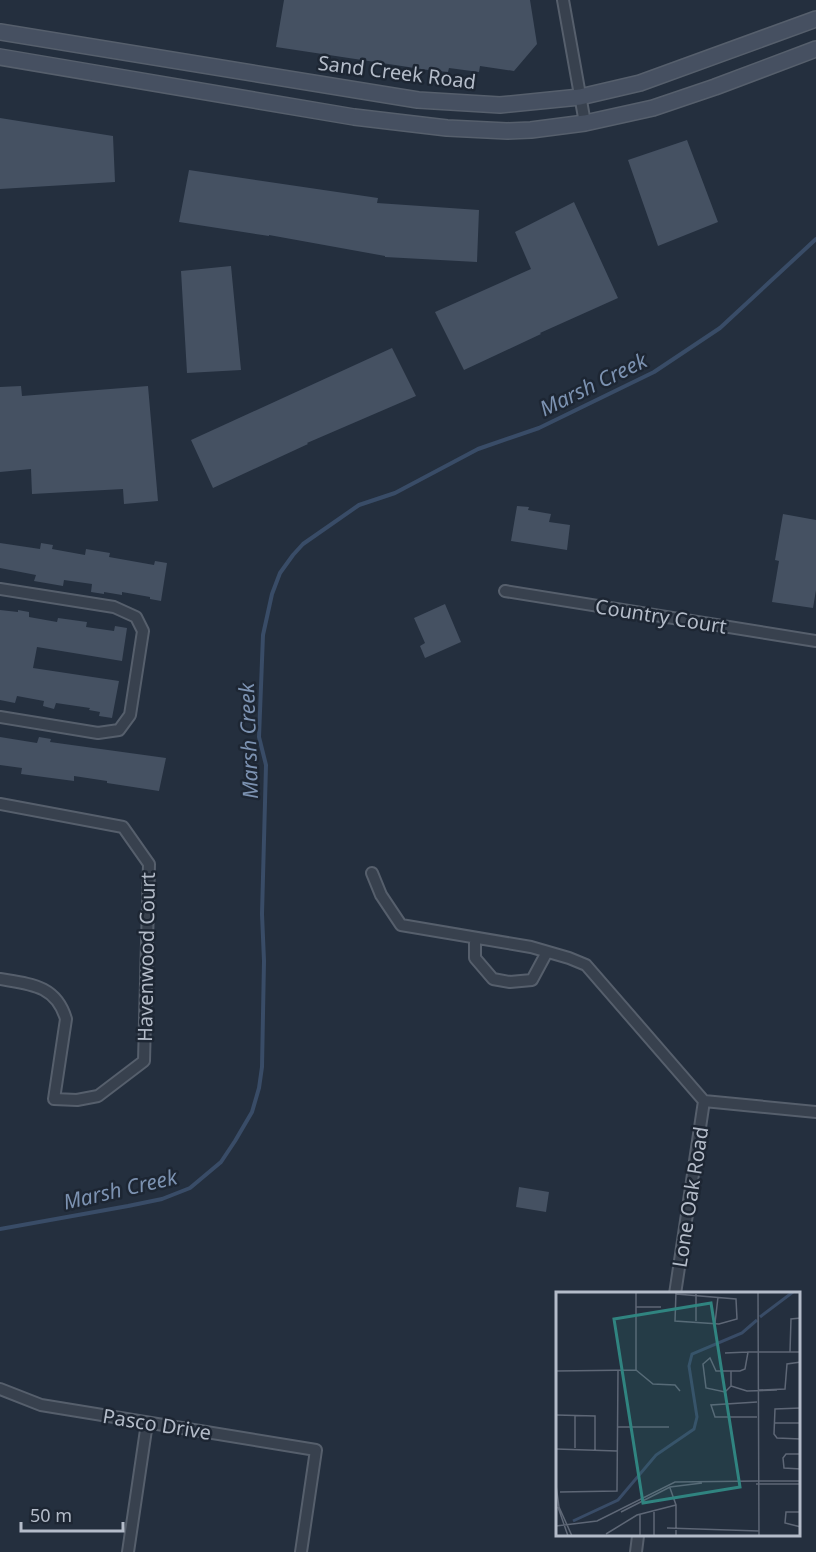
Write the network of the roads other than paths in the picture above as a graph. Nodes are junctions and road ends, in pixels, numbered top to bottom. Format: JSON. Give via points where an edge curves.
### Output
{"nodes":[{"id":1,"x":563,"y":0,"type":"edge"},
{"id":2,"x":816,"y":19,"type":"edge"},
{"id":3,"x":0,"y":32,"type":"edge"},
{"id":4,"x":816,"y":49,"type":"edge"},
{"id":5,"x":0,"y":57,"type":"edge"},
{"id":6,"x":579,"y":97,"type":"junction"},
{"id":7,"x":585,"y":123,"type":"junction"},
{"id":8,"x":0,"y":589,"type":"edge"},
{"id":9,"x":505,"y":591,"type":"dead end"},
{"id":10,"x":816,"y":641,"type":"edge"},
{"id":11,"x":0,"y":717,"type":"edge"},
{"id":12,"x":0,"y":804,"type":"edge"},
{"id":13,"x":372,"y":873,"type":"dead end"},
{"id":14,"x":475,"y":938,"type":"junction"},
{"id":15,"x":547,"y":951,"type":"junction"},
{"id":16,"x":0,"y":979,"type":"edge"},
{"id":17,"x":704,"y":1101,"type":"junction"},
{"id":18,"x":816,"y":1112,"type":"edge"},
{"id":19,"x":675,"y":1292,"type":"edge"},
{"id":20,"x":0,"y":1389,"type":"edge"},
{"id":21,"x":147,"y":1423,"type":"junction"},
{"id":22,"x":638,"y":1537,"type":"edge"},
{"id":23,"x":128,"y":1552,"type":"edge"},
{"id":24,"x":301,"y":1552,"type":"edge"},
{"id":25,"x":636,"y":1552,"type":"edge"}],
"edges":[{"from":1,"to":6,"type":"street"},
{"from":2,"to":6,"type":"main road","name":"Sand Creek Road","via":[[640,83]]},
{"from":3,"to":6,"type":"main road","name":"Sand Creek Road","via":[[418,100],[500,105]]},
{"from":4,"to":7,"type":"main road","via":[[673,102]]},
{"from":5,"to":7,"type":"main road","via":[[354,117],[447,128],[507,131]]},
{"from":6,"to":7,"type":"street"},
{"from":8,"to":11,"type":"street","via":[[114,607],[136,617],[142,631],[130,715],[119,730],[98,733]]},
{"from":9,"to":10,"type":"street","name":"Country Court"},
{"from":12,"to":16,"type":"street","name":"Havenwood Court","via":[[123,827],[149,864],[144,1061],[98,1096],[54,1099],[66,1019],[63,1010],[46,989]]},
{"from":13,"to":14,"type":"street","via":[[401,925]]},
{"from":14,"to":15,"type":"street"},
{"from":14,"to":15,"type":"street","via":[[476,958],[494,979],[510,982],[532,980]]},
{"from":15,"to":17,"type":"street","via":[[586,965]]},
{"from":17,"to":18,"type":"street"},
{"from":17,"to":19,"type":"street","name":"Lone Oak Road"},
{"from":20,"to":21,"type":"street","name":"Pasco Drive","via":[[40,1405]]},
{"from":21,"to":23,"type":"street"},
{"from":21,"to":24,"type":"street","name":"Pasco Drive","via":[[316,1450]]},
{"from":22,"to":25,"type":"street"}]}
